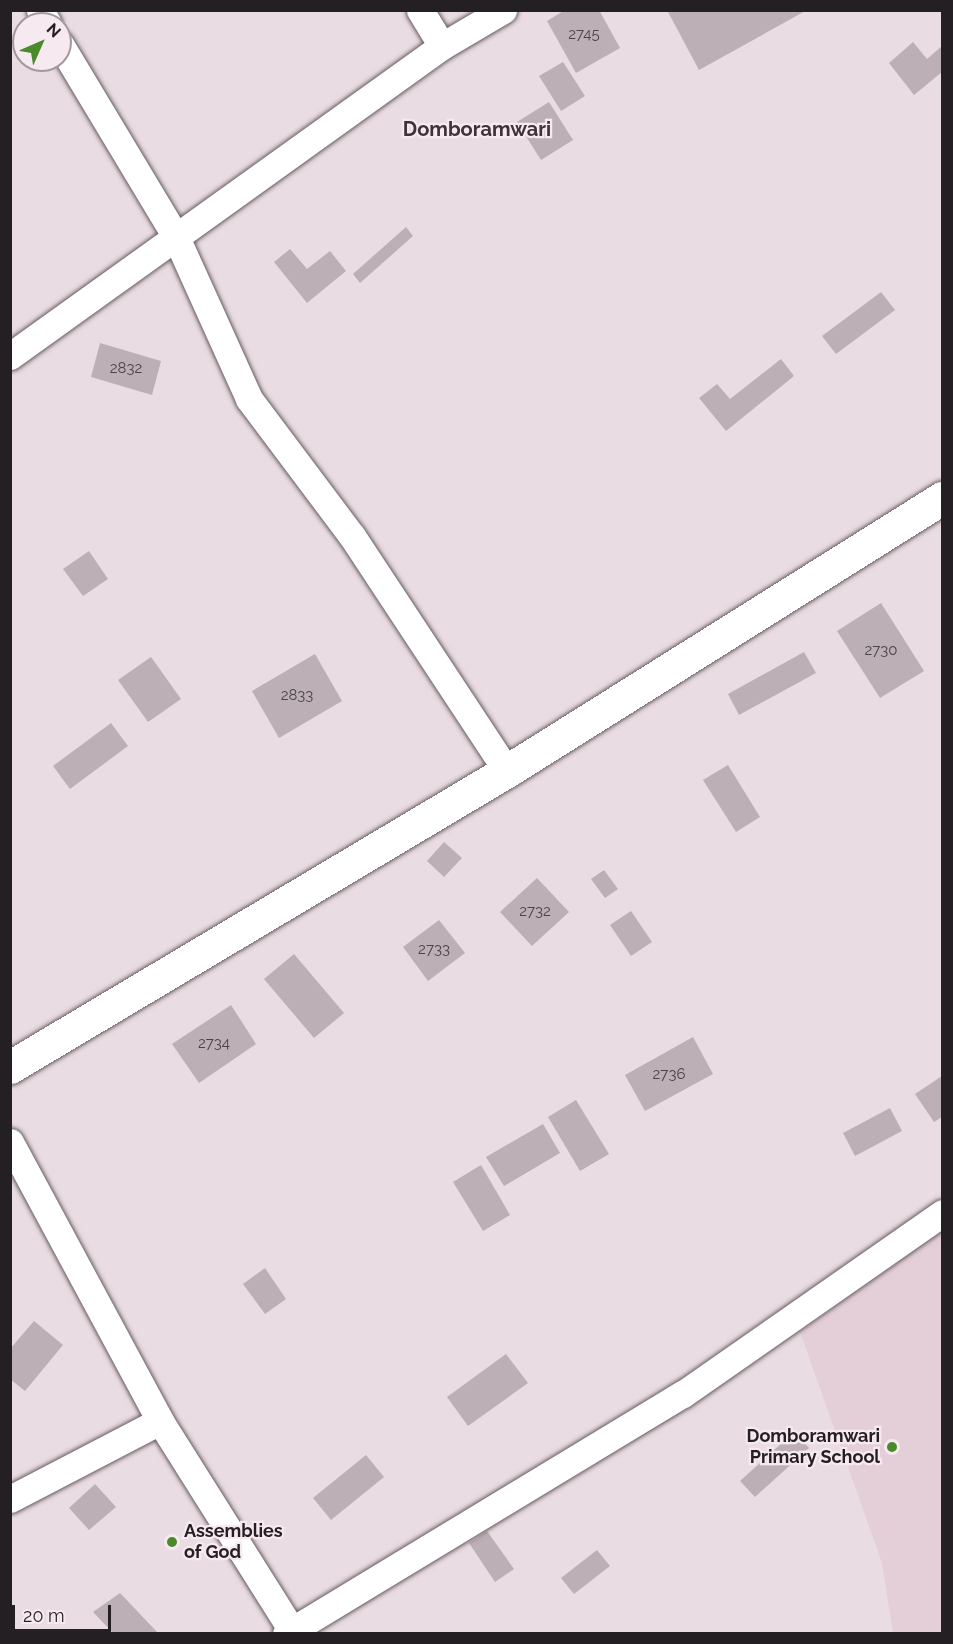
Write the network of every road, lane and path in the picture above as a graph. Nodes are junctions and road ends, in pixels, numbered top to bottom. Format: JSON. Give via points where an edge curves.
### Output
{"nodes":[{"id":1,"x":420,"y":10,"type":"edge"},
{"id":2,"x":503,"y":10,"type":"edge"},
{"id":3,"x":442,"y":46,"type":"junction"},
{"id":4,"x":72,"y":64,"type":"edge"},
{"id":5,"x":176,"y":237,"type":"junction"},
{"id":6,"x":10,"y":356,"type":"edge"},
{"id":7,"x":942,"y":498,"type":"edge"},
{"id":8,"x":507,"y":771,"type":"junction"},
{"id":9,"x":10,"y":1067,"type":"edge"},
{"id":10,"x":10,"y":1142,"type":"edge"},
{"id":11,"x":942,"y":1213,"type":"edge"},
{"id":12,"x":160,"y":1422,"type":"junction"},
{"id":13,"x":10,"y":1498,"type":"edge"},
{"id":14,"x":291,"y":1632,"type":"edge"}],
"edges":[{"from":1,"to":3,"type":"street"},
{"from":2,"to":3,"type":"street"},
{"from":3,"to":5,"type":"street"},
{"from":4,"to":5,"type":"street"},
{"from":5,"to":6,"type":"street"},
{"from":5,"to":8,"type":"street","via":[[249,399],[352,536]]},
{"from":7,"to":8,"type":"street"},
{"from":8,"to":9,"type":"street"},
{"from":10,"to":12,"type":"street"},
{"from":11,"to":14,"type":"street","via":[[683,1394]]},
{"from":12,"to":13,"type":"street"},
{"from":12,"to":14,"type":"street"}]}
